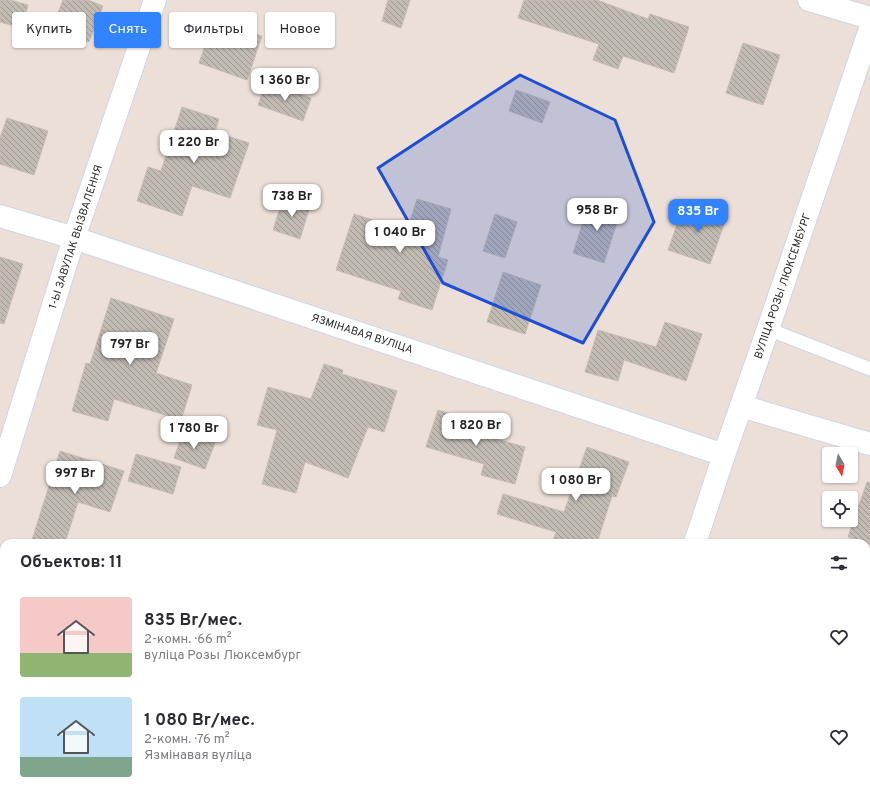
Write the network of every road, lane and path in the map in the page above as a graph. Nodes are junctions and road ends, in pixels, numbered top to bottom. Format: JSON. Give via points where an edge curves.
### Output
{"nodes":[{"id":1,"x":155,"y":0,"type":"edge"},
{"id":2,"x":808,"y":0,"type":"edge"},
{"id":3,"x":870,"y":18,"type":"edge"},
{"id":4,"x":870,"y":29,"type":"edge"},
{"id":5,"x":0,"y":216,"type":"edge"},
{"id":6,"x":74,"y":238,"type":"junction"},
{"id":7,"x":768,"y":329,"type":"junction"},
{"id":8,"x":870,"y":369,"type":"edge"},
{"id":9,"x":741,"y":406,"type":"junction"},
{"id":10,"x":870,"y":444,"type":"edge"},
{"id":11,"x":724,"y":455,"type":"junction"},
{"id":12,"x":0,"y":476,"type":"edge"},
{"id":13,"x":696,"y":539,"type":"edge"}],
"edges":[{"from":1,"to":6,"type":"street","name":"1-Ы ЗАВУЛАК ВЫЗВАЛЕННЯ"},
{"from":2,"to":3,"type":"street"},
{"from":4,"to":7,"type":"street","name":"ВУЛІЦА РОЗЫ ЛЮКСЕМБУРГ"},
{"from":5,"to":6,"type":"street","name":"ЯЗМІНАВАЯ ВУЛІЦА"},
{"from":6,"to":11,"type":"street","name":"ЯЗМІНАВАЯ ВУЛІЦА"},
{"from":6,"to":12,"type":"street","name":"1-Ы ЗАВУЛАК ВЫЗВАЛЕННЯ"},
{"from":7,"to":8,"type":"lane"},
{"from":7,"to":9,"type":"street","name":"ВУЛІЦА РОЗЫ ЛЮКСЕМБУРГ"},
{"from":9,"to":10,"type":"street"},
{"from":9,"to":11,"type":"street","name":"ВУЛІЦА РОЗЫ ЛЮКСЕМБУРГ"},
{"from":11,"to":13,"type":"street","name":"ВУЛІЦА РОЗЫ ЛЮКСЕМБУРГ"}]}
